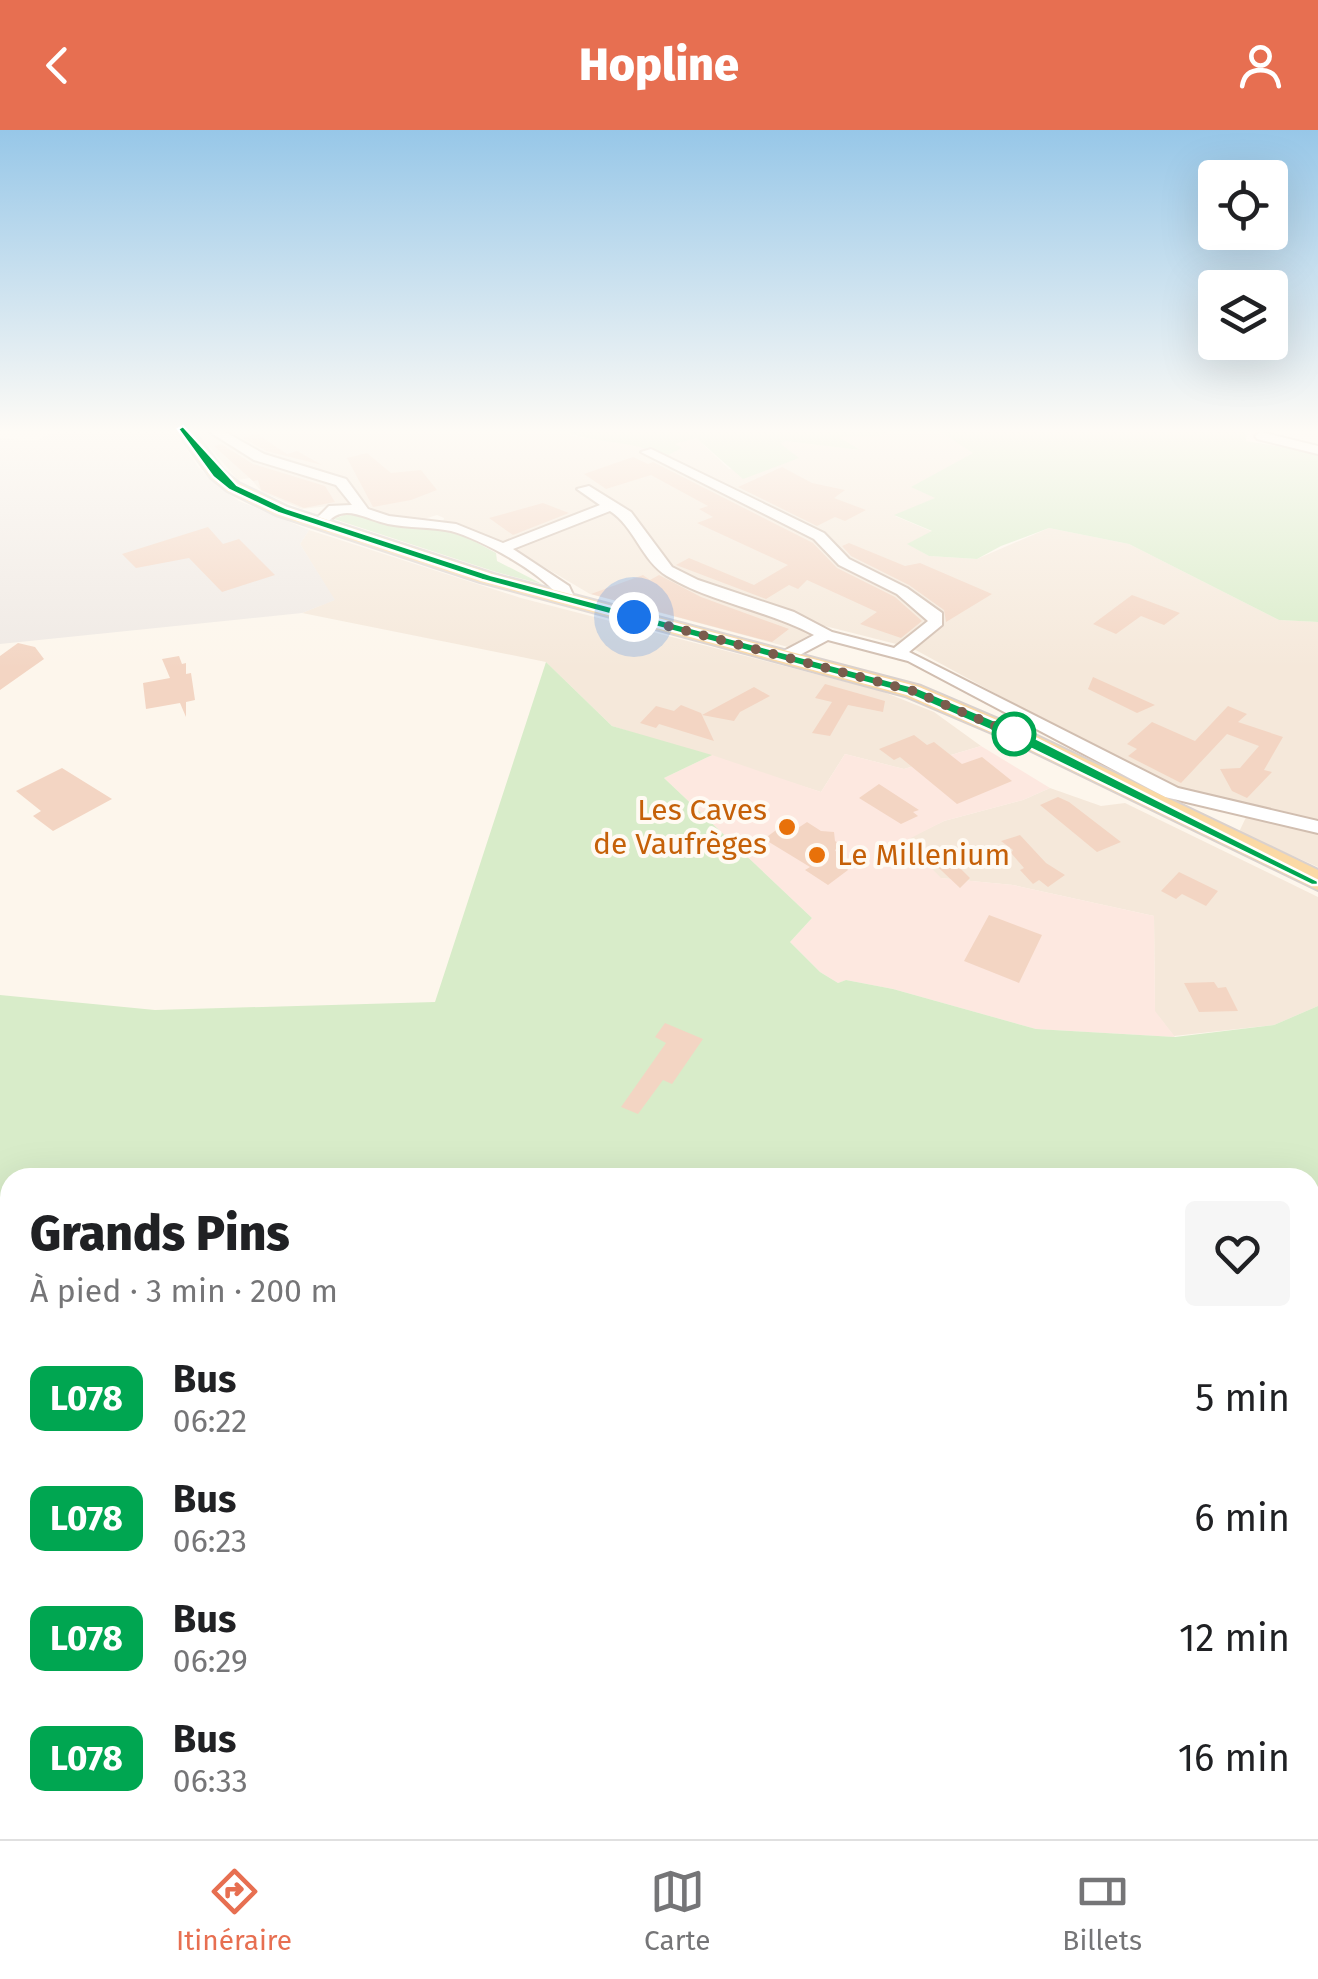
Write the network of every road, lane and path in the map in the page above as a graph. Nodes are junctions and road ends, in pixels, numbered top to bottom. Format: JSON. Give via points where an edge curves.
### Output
{"nodes":[{"id":1,"x":280,"y":509,"type":"edge"},
{"id":2,"x":356,"y":509,"type":"edge"},
{"id":3,"x":364,"y":509,"type":"edge"},
{"id":4,"x":605,"y":509,"type":"edge"},
{"id":5,"x":615,"y":509,"type":"edge"},
{"id":6,"x":763,"y":509,"type":"edge"},
{"id":7,"x":320,"y":523,"type":"junction"},
{"id":8,"x":501,"y":549,"type":"junction"},
{"id":9,"x":567,"y":599,"type":"junction"},
{"id":10,"x":826,"y":634,"type":"junction"},
{"id":11,"x":898,"y":652,"type":"junction"},
{"id":12,"x":786,"y":656,"type":"junction"},
{"id":13,"x":1318,"y":827,"type":"edge"},
{"id":14,"x":1318,"y":881,"type":"edge"}],
"edges":[{"from":1,"to":7,"type":"main road"},
{"from":2,"to":7,"type":"street","via":[[330,512]]},
{"from":3,"to":8,"type":"street","via":[[389,520],[452,527]]},
{"from":4,"to":8,"type":"street"},
{"from":5,"to":10,"type":"street","via":[[640,530],[666,570]]},
{"from":6,"to":11,"type":"street","via":[[819,536],[844,562],[936,616]]},
{"from":7,"to":9,"type":"main road"},
{"from":8,"to":9,"type":"street","via":[[564,589]]},
{"from":9,"to":12,"type":"main road"},
{"from":10,"to":11,"type":"street"},
{"from":10,"to":12,"type":"street"},
{"from":11,"to":13,"type":"street","via":[[1172,793]]},
{"from":12,"to":14,"type":"main road","via":[[939,701]]}]}
